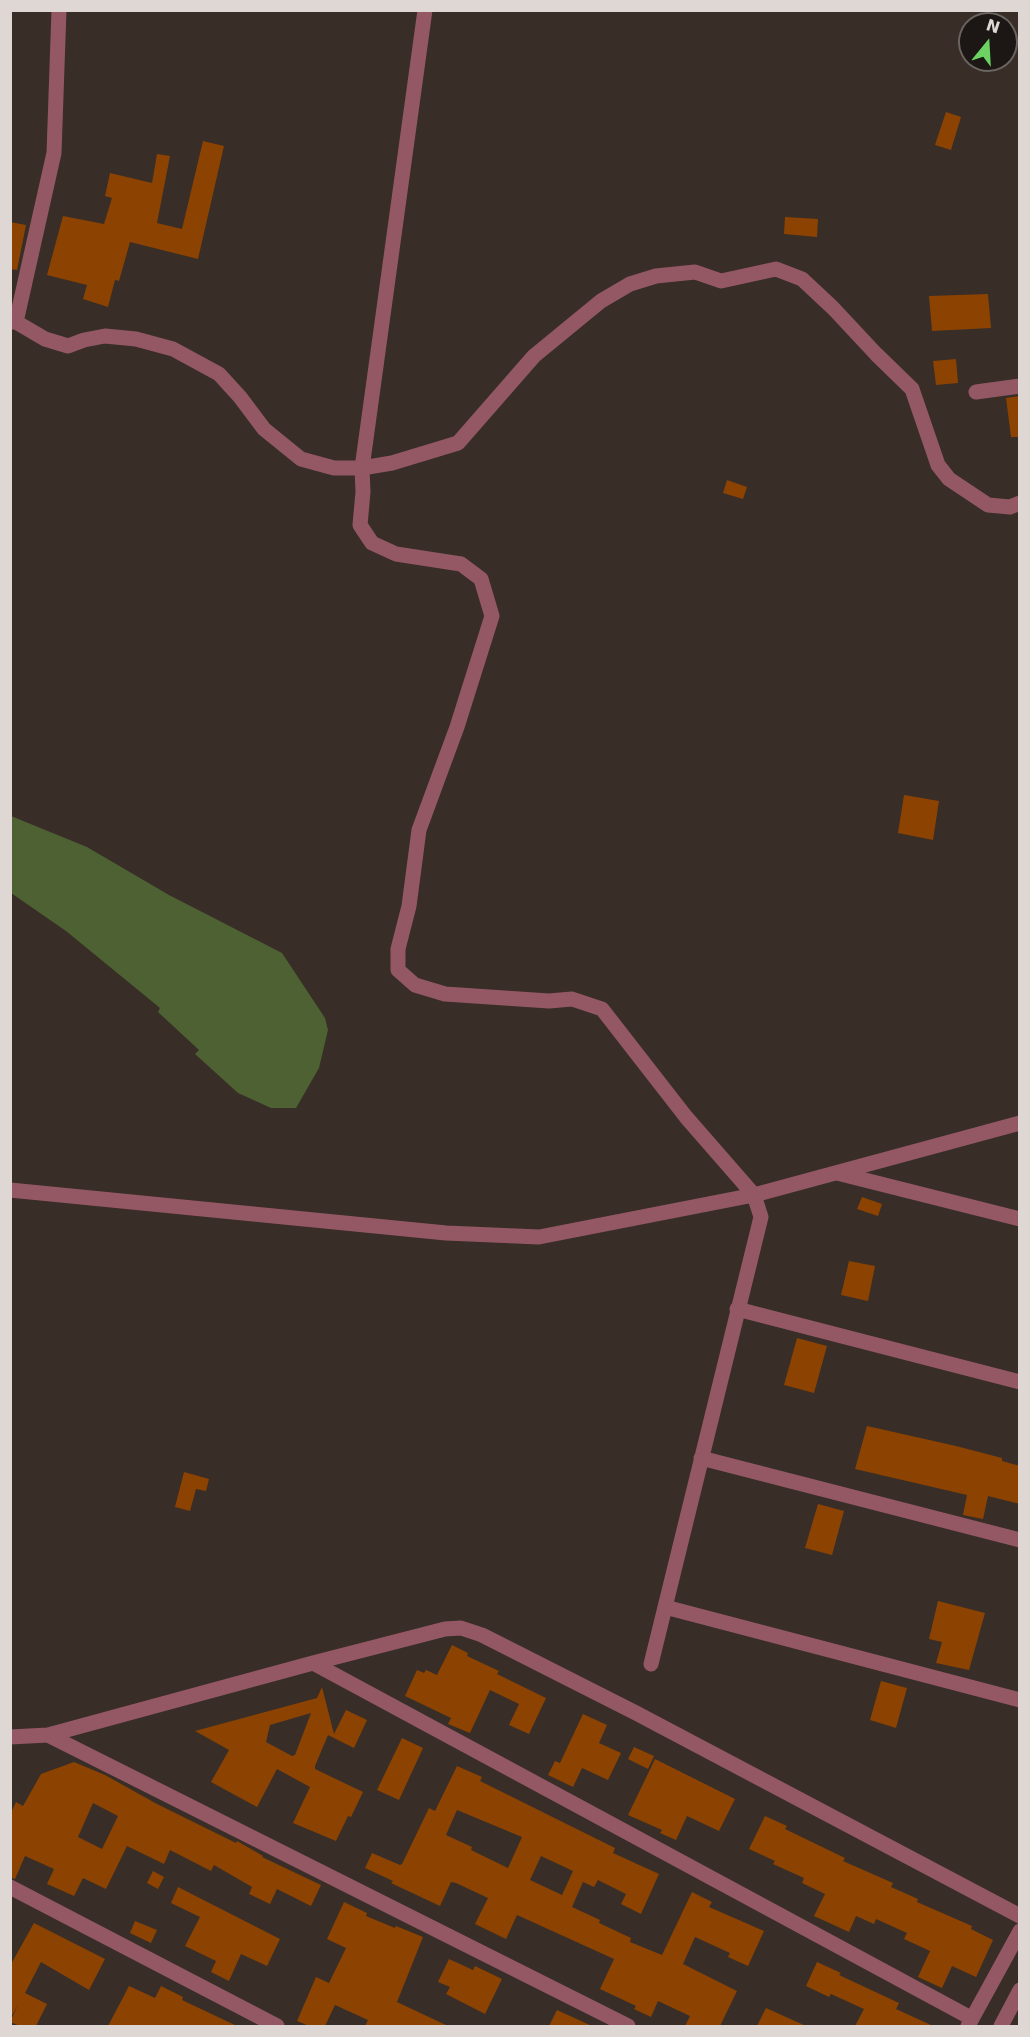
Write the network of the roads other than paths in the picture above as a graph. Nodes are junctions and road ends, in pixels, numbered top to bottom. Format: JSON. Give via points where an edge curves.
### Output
{"nodes":[{"id":1,"x":59,"y":10,"type":"edge"},
{"id":2,"x":425,"y":10,"type":"edge"},
{"id":3,"x":13,"y":322,"type":"edge"},
{"id":4,"x":1020,"y":386,"type":"edge"},
{"id":5,"x":976,"y":392,"type":"dead end"},
{"id":6,"x":362,"y":468,"type":"junction"},
{"id":7,"x":1020,"y":503,"type":"edge"},
{"id":8,"x":1020,"y":1124,"type":"edge"},
{"id":9,"x":834,"y":1172,"type":"junction"},
{"id":10,"x":10,"y":1190,"type":"edge"},
{"id":11,"x":754,"y":1195,"type":"junction"},
{"id":12,"x":1020,"y":1219,"type":"edge"},
{"id":13,"x":737,"y":1310,"type":"junction"},
{"id":14,"x":1020,"y":1382,"type":"edge"},
{"id":15,"x":701,"y":1458,"type":"junction"},
{"id":16,"x":1020,"y":1540,"type":"edge"},
{"id":17,"x":665,"y":1607,"type":"junction"},
{"id":18,"x":313,"y":1663,"type":"junction"},
{"id":19,"x":651,"y":1664,"type":"dead end"},
{"id":20,"x":1020,"y":1700,"type":"edge"},
{"id":21,"x":48,"y":1735,"type":"junction"},
{"id":22,"x":10,"y":1737,"type":"edge"},
{"id":23,"x":10,"y":1887,"type":"edge"},
{"id":24,"x":1020,"y":1916,"type":"edge"},
{"id":25,"x":1020,"y":1931,"type":"edge"},
{"id":26,"x":1020,"y":1990,"type":"edge"},
{"id":27,"x":969,"y":2022,"type":"edge"},
{"id":28,"x":276,"y":2026,"type":"edge"},
{"id":29,"x":628,"y":2026,"type":"edge"},
{"id":30,"x":1001,"y":2026,"type":"edge"}],
"edges":[{"from":1,"to":3,"type":"street","via":[[54,153]]},
{"from":2,"to":6,"type":"street"},
{"from":3,"to":6,"type":"street","via":[[68,346],[105,336],[173,349],[219,374],[264,429],[301,459],[334,468]]},
{"from":4,"to":5,"type":"street"},
{"from":6,"to":7,"type":"street","via":[[458,443],[534,356],[601,301],[630,284],[656,276],[694,272],[721,281],[776,269],[802,279],[912,389],[938,465],[949,479],[988,505],[1010,507]]},
{"from":6,"to":11,"type":"street","via":[[360,525],[372,543],[396,554],[461,564],[481,579],[492,616],[419,830],[409,906],[398,949],[398,970],[415,985],[445,994],[572,999],[602,1010],[686,1117]]},
{"from":8,"to":9,"type":"street"},
{"from":9,"to":11,"type":"street"},
{"from":9,"to":12,"type":"street"},
{"from":10,"to":11,"type":"street","via":[[446,1233],[539,1237]]},
{"from":11,"to":13,"type":"street","via":[[760,1217]]},
{"from":13,"to":14,"type":"street"},
{"from":13,"to":15,"type":"street"},
{"from":15,"to":16,"type":"street"},
{"from":15,"to":17,"type":"street"},
{"from":17,"to":19,"type":"street"},
{"from":17,"to":20,"type":"street"},
{"from":18,"to":21,"type":"street"},
{"from":18,"to":24,"type":"street","via":[[445,1629],[461,1628],[482,1635]]},
{"from":18,"to":27,"type":"street"},
{"from":21,"to":22,"type":"street"},
{"from":21,"to":29,"type":"street"},
{"from":23,"to":28,"type":"street"},
{"from":25,"to":27,"type":"street"},
{"from":26,"to":30,"type":"street"}]}
